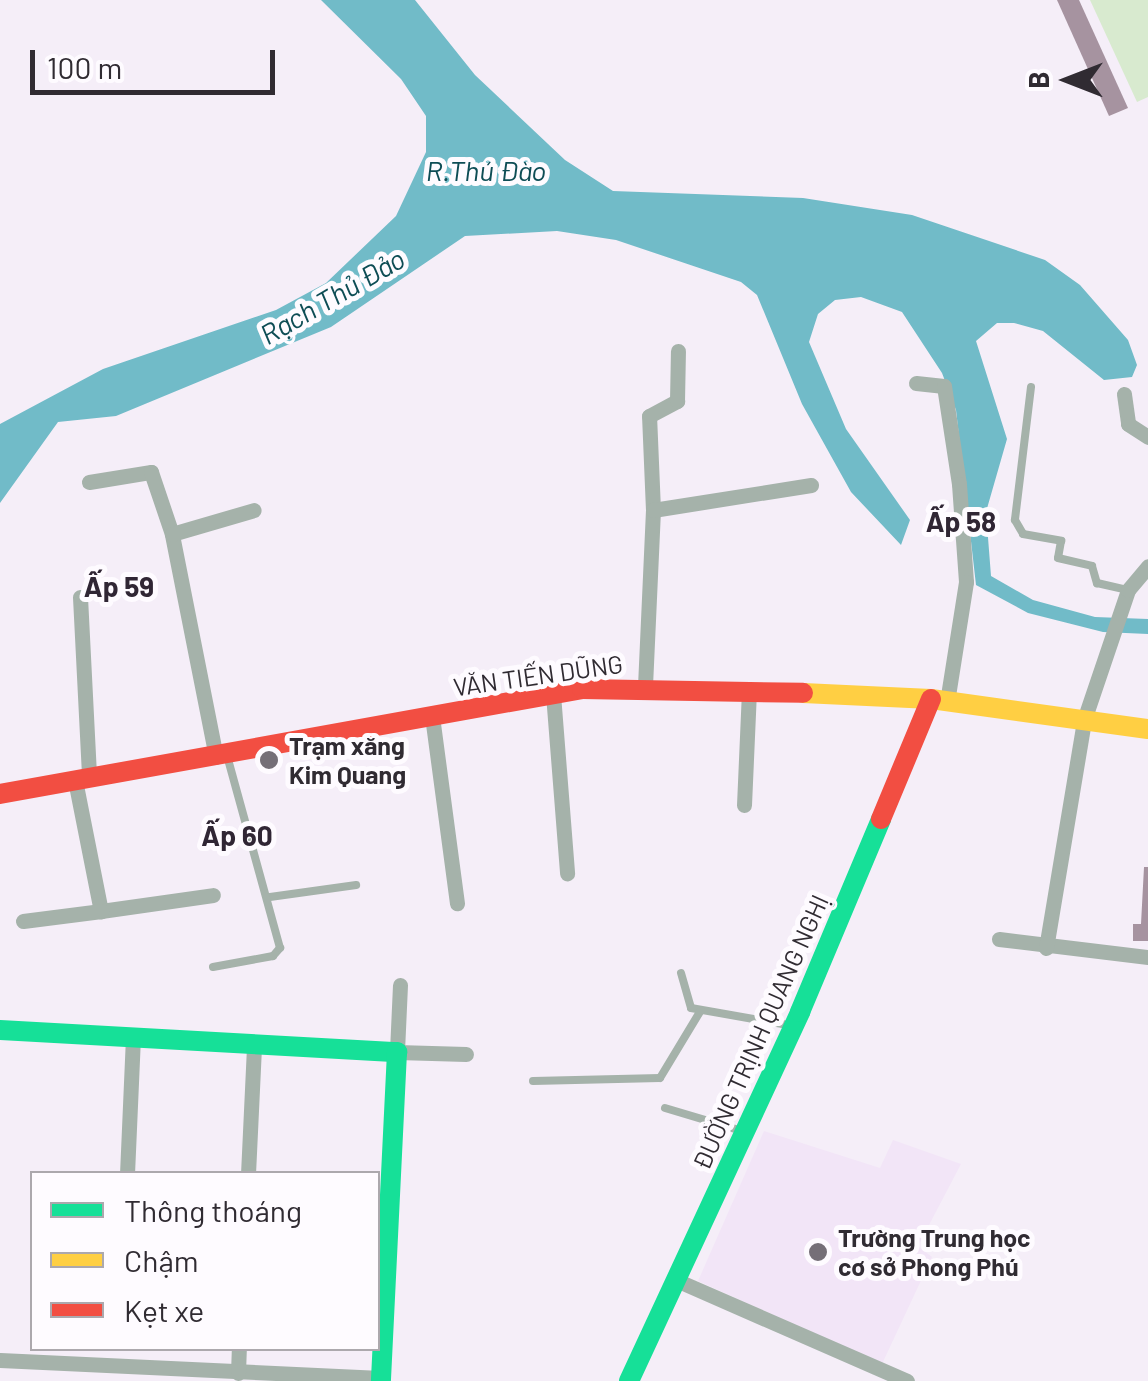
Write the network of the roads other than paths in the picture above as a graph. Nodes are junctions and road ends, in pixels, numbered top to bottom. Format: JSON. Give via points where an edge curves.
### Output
{"nodes":[{"id":1,"x":678,"y":351,"type":"dead end"},
{"id":2,"x":916,"y":383,"type":"dead end"},
{"id":3,"x":1031,"y":387,"type":"dead end"},
{"id":4,"x":1124,"y":394,"type":"dead end"},
{"id":5,"x":1148,"y":437,"type":"edge"},
{"id":6,"x":89,"y":482,"type":"dead end"},
{"id":7,"x":810,"y":485,"type":"dead end"},
{"id":8,"x":254,"y":510,"type":"dead end"},
{"id":9,"x":652,"y":510,"type":"junction"},
{"id":10,"x":172,"y":534,"type":"junction"},
{"id":11,"x":1148,"y":566,"type":"edge"},
{"id":12,"x":1128,"y":590,"type":"junction"},
{"id":13,"x":80,"y":597,"type":"dead end"},
{"id":14,"x":645,"y":686,"type":"junction"},
{"id":15,"x":750,"y":690,"type":"junction"},
{"id":16,"x":553,"y":694,"type":"junction"},
{"id":17,"x":939,"y":701,"type":"junction"},
{"id":18,"x":432,"y":716,"type":"junction"},
{"id":19,"x":1084,"y":720,"type":"junction"},
{"id":20,"x":1148,"y":729,"type":"edge"},
{"id":21,"x":221,"y":756,"type":"junction"},
{"id":22,"x":82,"y":778,"type":"junction"},
{"id":23,"x":0,"y":794,"type":"edge"},
{"id":24,"x":744,"y":805,"type":"dead end"},
{"id":25,"x":567,"y":873,"type":"dead end"},
{"id":26,"x":356,"y":885,"type":"dead end"},
{"id":27,"x":213,"y":895,"type":"dead end"},
{"id":28,"x":270,"y":896,"type":"junction"},
{"id":29,"x":456,"y":903,"type":"dead end"},
{"id":30,"x":102,"y":911,"type":"junction"},
{"id":31,"x":23,"y":921,"type":"dead end"},
{"id":32,"x":999,"y":939,"type":"dead end"},
{"id":33,"x":1046,"y":948,"type":"junction"},
{"id":34,"x":1148,"y":958,"type":"edge"},
{"id":35,"x":213,"y":967,"type":"dead end"},
{"id":36,"x":681,"y":974,"type":"dead end"},
{"id":37,"x":400,"y":984,"type":"dead end"},
{"id":38,"x":701,"y":1010,"type":"junction"},
{"id":39,"x":793,"y":1026,"type":"junction"},
{"id":40,"x":0,"y":1030,"type":"edge"},
{"id":41,"x":133,"y":1039,"type":"junction"},
{"id":42,"x":254,"y":1046,"type":"junction"},
{"id":43,"x":397,"y":1052,"type":"junction"},
{"id":44,"x":466,"y":1054,"type":"dead end"},
{"id":45,"x":533,"y":1081,"type":"dead end"},
{"id":46,"x":666,"y":1108,"type":"dead end"},
{"id":47,"x":744,"y":1132,"type":"junction"},
{"id":48,"x":127,"y":1171,"type":"edge"},
{"id":49,"x":248,"y":1171,"type":"edge"},
{"id":50,"x":676,"y":1280,"type":"junction"},
{"id":51,"x":120,"y":1351,"type":"edge"},
{"id":52,"x":239,"y":1351,"type":"edge"},
{"id":53,"x":0,"y":1360,"type":"edge"},
{"id":54,"x":119,"y":1368,"type":"junction"},
{"id":55,"x":238,"y":1374,"type":"junction"},
{"id":56,"x":381,"y":1380,"type":"edge"},
{"id":57,"x":629,"y":1381,"type":"edge"},
{"id":58,"x":907,"y":1381,"type":"edge"}],
"edges":[{"from":1,"to":9,"type":"street","via":[[677,402],[649,416]]},
{"from":2,"to":17,"type":"street","via":[[944,386],[959,484],[966,582]]},
{"from":3,"to":12,"type":"lane","via":[[1014,520],[1023,534],[1061,541],[1058,558],[1092,566],[1097,583]]},
{"from":4,"to":5,"type":"street","via":[[1128,424]]},
{"from":6,"to":10,"type":"street","via":[[151,472]]},
{"from":7,"to":9,"type":"street"},
{"from":8,"to":10,"type":"street"},
{"from":9,"to":14,"type":"street"},
{"from":10,"to":21,"type":"street"},
{"from":11,"to":12,"type":"street"},
{"from":12,"to":19,"type":"street"},
{"from":13,"to":22,"type":"street"},
{"from":14,"to":15,"type":"main road","name":"VĂN TIẾN DŨNG"},
{"from":14,"to":16,"type":"main road","name":"VĂN TIẾN DŨNG"},
{"from":15,"to":17,"type":"main road","name":"VĂN TIẾN DŨNG"},
{"from":15,"to":24,"type":"street"},
{"from":16,"to":18,"type":"main road","name":"VĂN TIẾN DŨNG"},
{"from":16,"to":25,"type":"street"},
{"from":17,"to":19,"type":"main road","name":"VĂN TIẾN DŨNG"},
{"from":17,"to":39,"type":"main road","name":"ĐƯỜNG TRỊNH QUANG NGHỊ"},
{"from":18,"to":21,"type":"main road","name":"VĂN TIẾN DŨNG"},
{"from":18,"to":29,"type":"street"},
{"from":19,"to":20,"type":"main road","name":"VĂN TIẾN DŨNG"},
{"from":19,"to":33,"type":"street"},
{"from":21,"to":22,"type":"main road","name":"VĂN TIẾN DŨNG"},
{"from":21,"to":28,"type":"lane"},
{"from":22,"to":23,"type":"main road","name":"VĂN TIẾN DŨNG"},
{"from":22,"to":30,"type":"street"},
{"from":26,"to":28,"type":"lane"},
{"from":27,"to":30,"type":"street"},
{"from":28,"to":35,"type":"lane","via":[[277,955]]},
{"from":30,"to":31,"type":"street"},
{"from":32,"to":33,"type":"street"},
{"from":33,"to":34,"type":"street"},
{"from":36,"to":38,"type":"lane","via":[[691,1008]]},
{"from":37,"to":43,"type":"street"},
{"from":38,"to":39,"type":"lane"},
{"from":38,"to":45,"type":"lane","via":[[660,1078]]},
{"from":39,"to":47,"type":"main road","name":"ĐƯỜNG TRỊNH QUANG NGHỊ"},
{"from":40,"to":41,"type":"main road"},
{"from":41,"to":42,"type":"main road"},
{"from":41,"to":48,"type":"street"},
{"from":42,"to":43,"type":"main road"},
{"from":42,"to":49,"type":"street"},
{"from":43,"to":44,"type":"street"},
{"from":43,"to":56,"type":"main road"},
{"from":46,"to":47,"type":"lane"},
{"from":47,"to":50,"type":"main road","name":"ĐƯỜNG TRỊNH QUANG NGHỊ"},
{"from":50,"to":57,"type":"main road","name":"ĐƯỜNG TRỊNH QUANG NGHỊ"},
{"from":50,"to":58,"type":"street"},
{"from":51,"to":54,"type":"street"},
{"from":52,"to":55,"type":"street"},
{"from":53,"to":54,"type":"street"},
{"from":54,"to":55,"type":"street"},
{"from":55,"to":56,"type":"street"}]}
